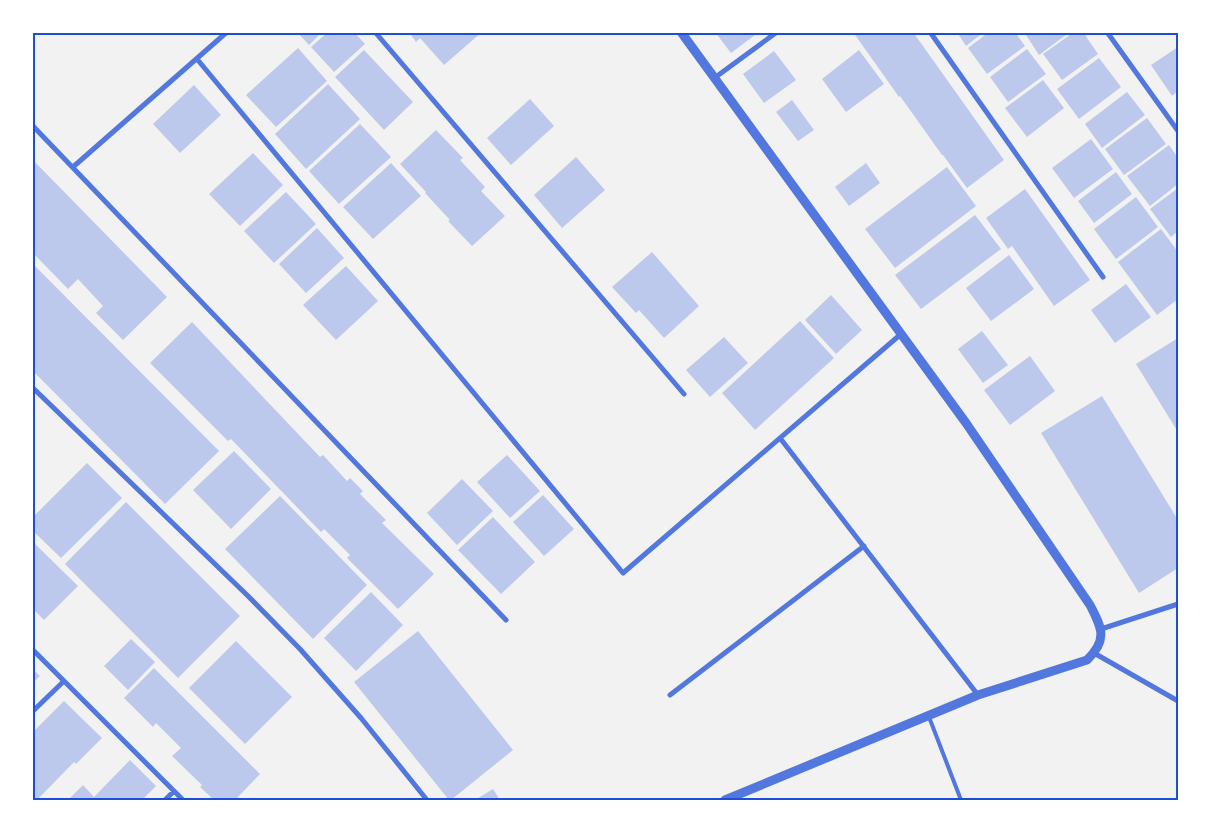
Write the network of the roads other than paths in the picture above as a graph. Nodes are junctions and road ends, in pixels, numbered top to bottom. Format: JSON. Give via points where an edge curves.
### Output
{"nodes":[{"id":1,"x":227,"y":32,"type":"edge"},
{"id":2,"x":375,"y":32,"type":"edge"},
{"id":3,"x":681,"y":32,"type":"edge"},
{"id":4,"x":777,"y":32,"type":"edge"},
{"id":5,"x":930,"y":32,"type":"edge"},
{"id":6,"x":1107,"y":32,"type":"edge"},
{"id":7,"x":197,"y":59,"type":"junction"},
{"id":8,"x":713,"y":79,"type":"junction"},
{"id":9,"x":32,"y":125,"type":"edge"},
{"id":10,"x":1178,"y":130,"type":"edge"},
{"id":11,"x":73,"y":167,"type":"junction"},
{"id":12,"x":1103,"y":277,"type":"dead end"},
{"id":13,"x":901,"y":334,"type":"junction"},
{"id":14,"x":32,"y":387,"type":"edge"},
{"id":15,"x":684,"y":394,"type":"dead end"},
{"id":16,"x":780,"y":438,"type":"junction"},
{"id":17,"x":864,"y":546,"type":"junction"},
{"id":18,"x":1178,"y":604,"type":"edge"},
{"id":19,"x":506,"y":620,"type":"dead end"},
{"id":20,"x":1101,"y":629,"type":"junction"},
{"id":21,"x":32,"y":649,"type":"edge"},
{"id":22,"x":1094,"y":653,"type":"junction"},
{"id":23,"x":64,"y":681,"type":"junction"},
{"id":24,"x":670,"y":695,"type":"dead end"},
{"id":25,"x":978,"y":695,"type":"junction"},
{"id":26,"x":1178,"y":701,"type":"edge"},
{"id":27,"x":32,"y":712,"type":"edge"},
{"id":28,"x":928,"y":715,"type":"junction"},
{"id":29,"x":174,"y":791,"type":"junction"},
{"id":30,"x":165,"y":800,"type":"edge"},
{"id":31,"x":183,"y":800,"type":"edge"},
{"id":32,"x":427,"y":800,"type":"edge"},
{"id":33,"x":725,"y":800,"type":"edge"},
{"id":34,"x":961,"y":800,"type":"edge"}],
"edges":[{"from":1,"to":7,"type":"street"},
{"from":2,"to":15,"type":"street"},
{"from":3,"to":8,"type":"street"},
{"from":4,"to":8,"type":"street"},
{"from":5,"to":12,"type":"street"},
{"from":6,"to":10,"type":"street"},
{"from":7,"to":11,"type":"street"},
{"from":7,"to":16,"type":"street","via":[[623,573]]},
{"from":8,"to":13,"type":"street"},
{"from":9,"to":11,"type":"street"},
{"from":11,"to":19,"type":"street"},
{"from":13,"to":16,"type":"street"},
{"from":13,"to":20,"type":"street","via":[[999,470],[1090,605]]},
{"from":14,"to":32,"type":"street","via":[[293,642],[361,718]]},
{"from":16,"to":17,"type":"street"},
{"from":17,"to":24,"type":"street"},
{"from":17,"to":25,"type":"street"},
{"from":18,"to":20,"type":"street"},
{"from":20,"to":22,"type":"street","via":[[1102,639]]},
{"from":21,"to":23,"type":"street"},
{"from":22,"to":25,"type":"street","via":[[1087,660],[1066,668]]},
{"from":22,"to":26,"type":"street"},
{"from":23,"to":27,"type":"street"},
{"from":23,"to":29,"type":"street"},
{"from":25,"to":28,"type":"street"},
{"from":28,"to":33,"type":"street"},
{"from":28,"to":34,"type":"lane"},
{"from":29,"to":30,"type":"street"},
{"from":29,"to":31,"type":"street"}]}
